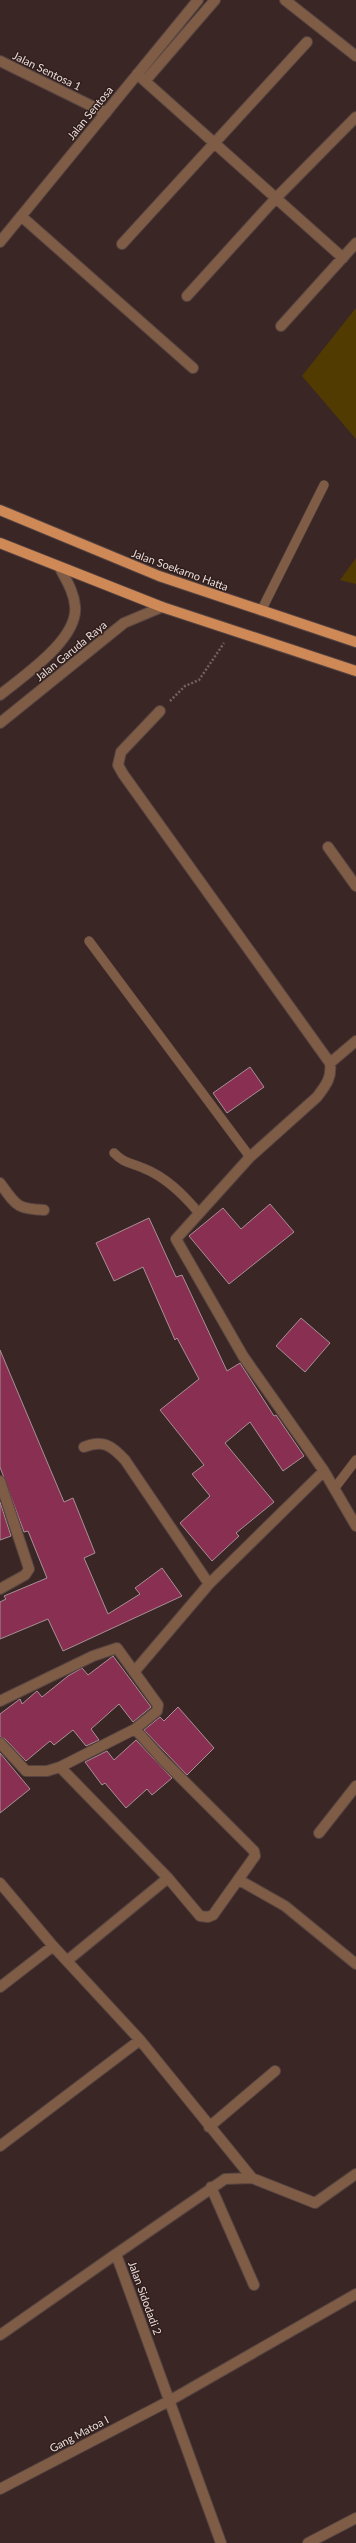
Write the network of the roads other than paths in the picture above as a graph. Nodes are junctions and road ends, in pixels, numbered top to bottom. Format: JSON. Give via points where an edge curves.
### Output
{"nodes":[{"id":1,"x":198,"y":0,"type":"edge"},
{"id":2,"x":215,"y":0,"type":"edge"},
{"id":3,"x":285,"y":0,"type":"edge"},
{"id":4,"x":307,"y":42,"type":"dead end"},
{"id":5,"x":356,"y":56,"type":"edge"},
{"id":6,"x":0,"y":61,"type":"edge"},
{"id":7,"x":141,"y":78,"type":"junction"},
{"id":8,"x":106,"y":113,"type":"junction"},
{"id":9,"x":356,"y":117,"type":"edge"},
{"id":10,"x":213,"y":142,"type":"junction"},
{"id":11,"x":276,"y":198,"type":"junction"},
{"id":12,"x":21,"y":216,"type":"junction"},
{"id":13,"x":0,"y":242,"type":"edge"},
{"id":14,"x":356,"y":243,"type":"edge"},
{"id":15,"x":122,"y":244,"type":"dead end"},
{"id":16,"x":342,"y":258,"type":"junction"},
{"id":17,"x":187,"y":296,"type":"dead end"},
{"id":18,"x":281,"y":326,"type":"dead end"},
{"id":19,"x":193,"y":368,"type":"dead end"},
{"id":20,"x":324,"y":484,"type":"dead end"},
{"id":21,"x":0,"y":510,"type":"edge"},
{"id":22,"x":0,"y":543,"type":"edge"},
{"id":23,"x":60,"y":568,"type":"junction"},
{"id":24,"x":162,"y":607,"type":"junction"},
{"id":25,"x":261,"y":612,"type":"junction"},
{"id":26,"x":356,"y":642,"type":"edge"},
{"id":27,"x":356,"y":671,"type":"edge"},
{"id":28,"x":0,"y":695,"type":"edge"},
{"id":29,"x":160,"y":711,"type":"road end"},
{"id":30,"x":0,"y":723,"type":"edge"},
{"id":31,"x":328,"y":847,"type":"dead end"},
{"id":32,"x":356,"y":886,"type":"edge"},
{"id":33,"x":89,"y":941,"type":"dead end"},
{"id":34,"x":356,"y":1041,"type":"edge"},
{"id":35,"x":330,"y":1063,"type":"junction"},
{"id":36,"x":114,"y":1153,"type":"dead end"},
{"id":37,"x":250,"y":1157,"type":"junction"},
{"id":38,"x":0,"y":1183,"type":"edge"},
{"id":39,"x":44,"y":1210,"type":"dead end"},
{"id":40,"x":198,"y":1212,"type":"junction"},
{"id":41,"x":84,"y":1447,"type":"dead end"},
{"id":42,"x":356,"y":1460,"type":"edge"},
{"id":43,"x":324,"y":1471,"type":"junction"},
{"id":44,"x":0,"y":1482,"type":"edge"},
{"id":45,"x":334,"y":1489,"type":"junction"},
{"id":46,"x":356,"y":1526,"type":"edge"},
{"id":47,"x":209,"y":1584,"type":"junction"},
{"id":48,"x":0,"y":1589,"type":"edge"},
{"id":49,"x":134,"y":1672,"type":"junction"},
{"id":50,"x":0,"y":1700,"type":"edge"},
{"id":51,"x":135,"y":1728,"type":"junction"},
{"id":52,"x":0,"y":1743,"type":"edge"},
{"id":53,"x":60,"y":1767,"type":"junction"},
{"id":54,"x":356,"y":1786,"type":"edge"},
{"id":55,"x":318,"y":1833,"type":"dead end"},
{"id":56,"x":168,"y":1878,"type":"junction"},
{"id":57,"x":239,"y":1880,"type":"junction"},
{"id":58,"x":0,"y":1883,"type":"edge"},
{"id":59,"x":53,"y":1946,"type":"junction"},
{"id":60,"x":68,"y":1960,"type":"junction"},
{"id":61,"x":356,"y":1964,"type":"edge"},
{"id":62,"x":0,"y":1987,"type":"edge"},
{"id":63,"x":140,"y":2040,"type":"junction"},
{"id":64,"x":275,"y":2071,"type":"dead end"},
{"id":65,"x":209,"y":2127,"type":"junction"},
{"id":66,"x":0,"y":2146,"type":"edge"},
{"id":67,"x":356,"y":2174,"type":"edge"},
{"id":68,"x":252,"y":2178,"type":"junction"},
{"id":69,"x":211,"y":2187,"type":"junction"},
{"id":70,"x":116,"y":2254,"type":"junction"},
{"id":71,"x":254,"y":2285,"type":"dead end"},
{"id":72,"x":356,"y":2294,"type":"edge"},
{"id":73,"x":0,"y":2335,"type":"edge"},
{"id":74,"x":169,"y":2401,"type":"junction"},
{"id":75,"x":0,"y":2489,"type":"edge"},
{"id":76,"x":356,"y":2518,"type":"edge"},
{"id":77,"x":221,"y":2543,"type":"edge"},
{"id":78,"x":308,"y":2543,"type":"edge"}],
"edges":[{"from":1,"to":7,"type":"street","name":"Jalan Sentosa"},
{"from":2,"to":7,"type":"street"},
{"from":3,"to":5,"type":"street"},
{"from":4,"to":10,"type":"street"},
{"from":6,"to":8,"type":"street","name":"Jalan Sentosa 1"},
{"from":7,"to":8,"type":"street","name":"Jalan Sentosa"},
{"from":7,"to":10,"type":"street"},
{"from":8,"to":12,"type":"street","name":"Jalan Sentosa"},
{"from":9,"to":11,"type":"street"},
{"from":10,"to":11,"type":"street"},
{"from":10,"to":15,"type":"street"},
{"from":11,"to":16,"type":"street"},
{"from":11,"to":17,"type":"street"},
{"from":12,"to":13,"type":"street","name":"Jalan Sentosa"},
{"from":12,"to":19,"type":"street"},
{"from":14,"to":16,"type":"street"},
{"from":16,"to":18,"type":"street"},
{"from":20,"to":25,"type":"lane"},
{"from":21,"to":25,"type":"main road","name":"Jalan Soekarno Hatta","via":[[158,576]]},
{"from":22,"to":23,"type":"main road"},
{"from":23,"to":24,"type":"main road"},
{"from":23,"to":28,"type":"street","name":"Jalan Garuda Raya","via":[[76,607],[73,621],[52,651]]},
{"from":24,"to":27,"type":"main road"},
{"from":24,"to":30,"type":"street","name":"Jalan Garuda Raya","via":[[124,623]]},
{"from":25,"to":26,"type":"main road","name":"Jalan Soekarno Hatta"},
{"from":29,"to":35,"type":"street","via":[[121,752],[118,765],[122,774]]},
{"from":31,"to":32,"type":"street"},
{"from":33,"to":37,"type":"lane"},
{"from":34,"to":35,"type":"street"},
{"from":35,"to":37,"type":"street","via":[[331,1074],[326,1086]]},
{"from":36,"to":40,"type":"lane","via":[[124,1163],[143,1168],[163,1178],[186,1196]]},
{"from":37,"to":40,"type":"street"},
{"from":38,"to":39,"type":"street","via":[[12,1200],[23,1209]]},
{"from":40,"to":43,"type":"street","via":[[176,1239],[243,1356]]},
{"from":41,"to":47,"type":"street","via":[[95,1442],[110,1444],[126,1460]]},
{"from":42,"to":45,"type":"lane"},
{"from":43,"to":45,"type":"street"},
{"from":43,"to":47,"type":"street"},
{"from":44,"to":48,"type":"street","via":[[29,1569],[24,1575]]},
{"from":45,"to":46,"type":"street"},
{"from":47,"to":49,"type":"street"},
{"from":49,"to":50,"type":"street","via":[[117,1648],[93,1656]]},
{"from":49,"to":51,"type":"street","via":[[158,1705],[157,1711]]},
{"from":51,"to":53,"type":"street"},
{"from":51,"to":57,"type":"street","via":[[163,1760],[254,1851],[253,1861]]},
{"from":52,"to":53,"type":"street","via":[[26,1771],[48,1771]]},
{"from":53,"to":56,"type":"street"},
{"from":54,"to":55,"type":"street"},
{"from":56,"to":57,"type":"street","via":[[200,1916],[208,1917],[213,1915]]},
{"from":56,"to":60,"type":"street"},
{"from":57,"to":61,"type":"street","via":[[285,1906]]},
{"from":58,"to":59,"type":"street"},
{"from":59,"to":60,"type":"street"},
{"from":59,"to":62,"type":"street"},
{"from":60,"to":63,"type":"street"},
{"from":63,"to":65,"type":"street"},
{"from":63,"to":66,"type":"street"},
{"from":64,"to":65,"type":"street"},
{"from":65,"to":68,"type":"street"},
{"from":67,"to":68,"type":"street","name":"Jalan Sidodadi 2","via":[[315,2203]]},
{"from":68,"to":69,"type":"street","name":"Jalan Sidodadi 2","via":[[225,2179]]},
{"from":69,"to":70,"type":"street","name":"Jalan Sidodadi 2"},
{"from":69,"to":71,"type":"street"},
{"from":70,"to":73,"type":"street"},
{"from":70,"to":74,"type":"street","name":"Jalan Sidodadi 2"},
{"from":72,"to":74,"type":"street","name":"Gang Matoa I"},
{"from":74,"to":75,"type":"street","name":"Gang Matoa I"},
{"from":74,"to":77,"type":"street","name":"Jalan Sidodadi 2"},
{"from":76,"to":78,"type":"street"}]}
